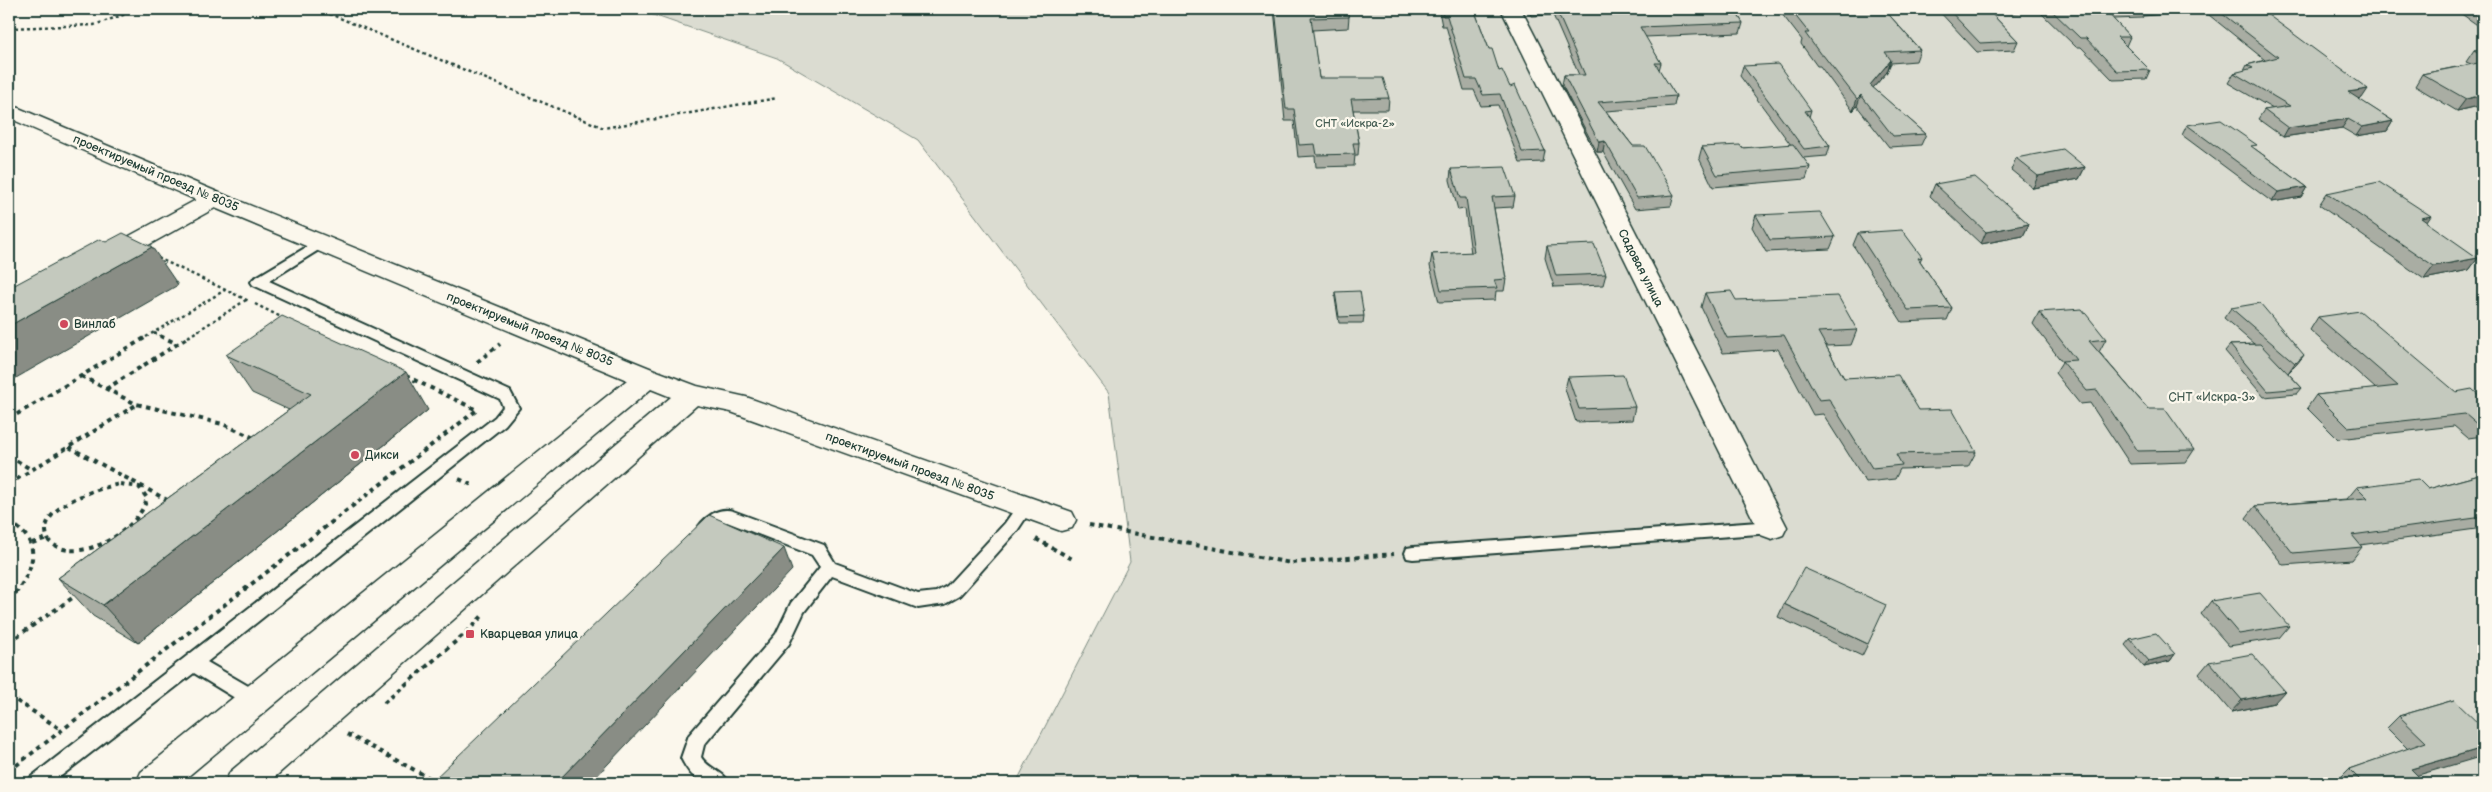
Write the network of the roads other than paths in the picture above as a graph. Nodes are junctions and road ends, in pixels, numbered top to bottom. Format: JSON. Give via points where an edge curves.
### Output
{"nodes":[{"id":1,"x":1511,"y":9,"type":"edge"},
{"id":2,"x":9,"y":110,"type":"edge"},
{"id":3,"x":214,"y":199,"type":"junction"},
{"id":4,"x":320,"y":243,"type":"junction"},
{"id":5,"x":85,"y":269,"type":"edge"},
{"id":6,"x":647,"y":378,"type":"junction"},
{"id":7,"x":692,"y":394,"type":"junction"},
{"id":8,"x":1018,"y":517,"type":"junction"},
{"id":9,"x":1061,"y":520,"type":"road end"},
{"id":10,"x":1772,"y":527,"type":"joint"},
{"id":11,"x":688,"y":546,"type":"edge"},
{"id":12,"x":1413,"y":553,"type":"road end"},
{"id":13,"x":829,"y":568,"type":"junction"},
{"id":14,"x":192,"y":663,"type":"junction"},
{"id":15,"x":255,"y":700,"type":"junction"},
{"id":16,"x":38,"y":783,"type":"edge"},
{"id":17,"x":154,"y":783,"type":"edge"},
{"id":18,"x":243,"y":783,"type":"edge"},
{"id":19,"x":719,"y":783,"type":"edge"}],
"edges":[{"from":1,"to":10,"type":"street","name":"Садовая улица"},
{"from":2,"to":3,"type":"street","name":"проектируемый проезд № 8035"},
{"from":3,"to":4,"type":"street","name":"проектируемый проезд № 8035"},
{"from":3,"to":5,"type":"street"},
{"from":4,"to":6,"type":"street","name":"проектируемый проезд № 8035"},
{"from":4,"to":14,"type":"lane","via":[[258,282],[506,395],[511,408],[500,421]]},
{"from":6,"to":7,"type":"street","name":"проектируемый проезд № 8035"},
{"from":6,"to":15,"type":"street"},
{"from":7,"to":8,"type":"street","name":"проектируемый проезд № 8035","via":[[736,404]]},
{"from":7,"to":18,"type":"street"},
{"from":8,"to":9,"type":"street","name":"проектируемый проезд № 8035"},
{"from":8,"to":13,"type":"lane","via":[[971,573],[940,599],[918,601]]},
{"from":10,"to":12,"type":"lane"},
{"from":11,"to":13,"type":"lane","via":[[716,519],[727,514],[818,550]]},
{"from":13,"to":19,"type":"lane","via":[[797,608],[783,639],[696,741],[691,758],[699,772]]},
{"from":14,"to":15,"type":"lane"},
{"from":14,"to":16,"type":"lane"},
{"from":15,"to":17,"type":"street"}]}
